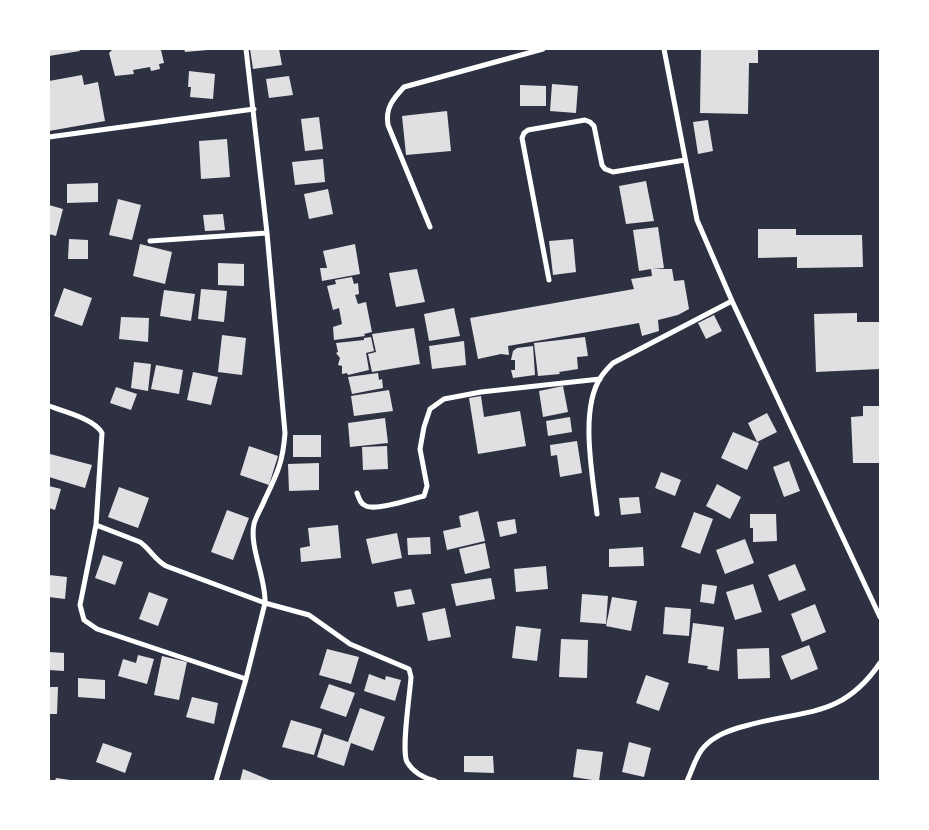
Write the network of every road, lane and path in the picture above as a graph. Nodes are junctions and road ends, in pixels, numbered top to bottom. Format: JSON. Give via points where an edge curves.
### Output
{"nodes":[{"id":1,"x":246,"y":49,"type":"edge"},
{"id":2,"x":542,"y":49,"type":"edge"},
{"id":3,"x":664,"y":49,"type":"edge"},
{"id":4,"x":254,"y":109,"type":"junction"},
{"id":5,"x":49,"y":137,"type":"edge"},
{"id":6,"x":685,"y":160,"type":"junction"},
{"id":7,"x":430,"y":227,"type":"dead end"},
{"id":8,"x":267,"y":232,"type":"junction"},
{"id":9,"x":150,"y":241,"type":"dead end"},
{"id":10,"x":548,"y":280,"type":"dead end"},
{"id":11,"x":732,"y":300,"type":"junction"},
{"id":12,"x":600,"y":378,"type":"junction"},
{"id":13,"x":49,"y":406,"type":"edge"},
{"id":14,"x":357,"y":494,"type":"dead end"},
{"id":15,"x":597,"y":514,"type":"dead end"},
{"id":16,"x":96,"y":525,"type":"junction"},
{"id":17,"x":265,"y":603,"type":"junction"},
{"id":18,"x":880,"y":617,"type":"edge"},
{"id":19,"x":880,"y":663,"type":"edge"},
{"id":20,"x":246,"y":679,"type":"junction"},
{"id":21,"x":216,"y":781,"type":"edge"},
{"id":22,"x":435,"y":781,"type":"edge"},
{"id":23,"x":687,"y":781,"type":"edge"}],
"edges":[{"from":1,"to":4,"type":"street"},
{"from":2,"to":7,"type":"street","via":[[404,86],[394,98],[386,114],[388,125]]},
{"from":3,"to":6,"type":"street"},
{"from":4,"to":5,"type":"street"},
{"from":4,"to":8,"type":"street"},
{"from":6,"to":10,"type":"street","via":[[613,172],[602,165],[594,126],[590,122],[585,120],[524,133],[522,138]]},
{"from":6,"to":11,"type":"street","via":[[696,220]]},
{"from":8,"to":9,"type":"street"},
{"from":8,"to":17,"type":"street","via":[[285,433],[279,469],[254,523],[253,536],[266,592]]},
{"from":11,"to":12,"type":"street","via":[[613,363]]},
{"from":11,"to":18,"type":"street"},
{"from":12,"to":14,"type":"street","via":[[444,399],[430,409],[424,427],[420,448],[427,486],[424,496],[375,507],[360,502]]},
{"from":12,"to":15,"type":"street","via":[[588,421]]},
{"from":13,"to":16,"type":"street","via":[[93,423],[102,433]]},
{"from":16,"to":17,"type":"street","via":[[140,542],[166,566]]},
{"from":16,"to":20,"type":"street","via":[[80,605],[84,620],[97,628]]},
{"from":17,"to":20,"type":"street"},
{"from":17,"to":22,"type":"street","via":[[309,615],[350,644],[408,669],[411,677],[404,748],[407,761],[416,772]]},
{"from":19,"to":23,"type":"street","via":[[854,693],[836,704],[717,736],[703,748]]},
{"from":20,"to":21,"type":"street"}]}
